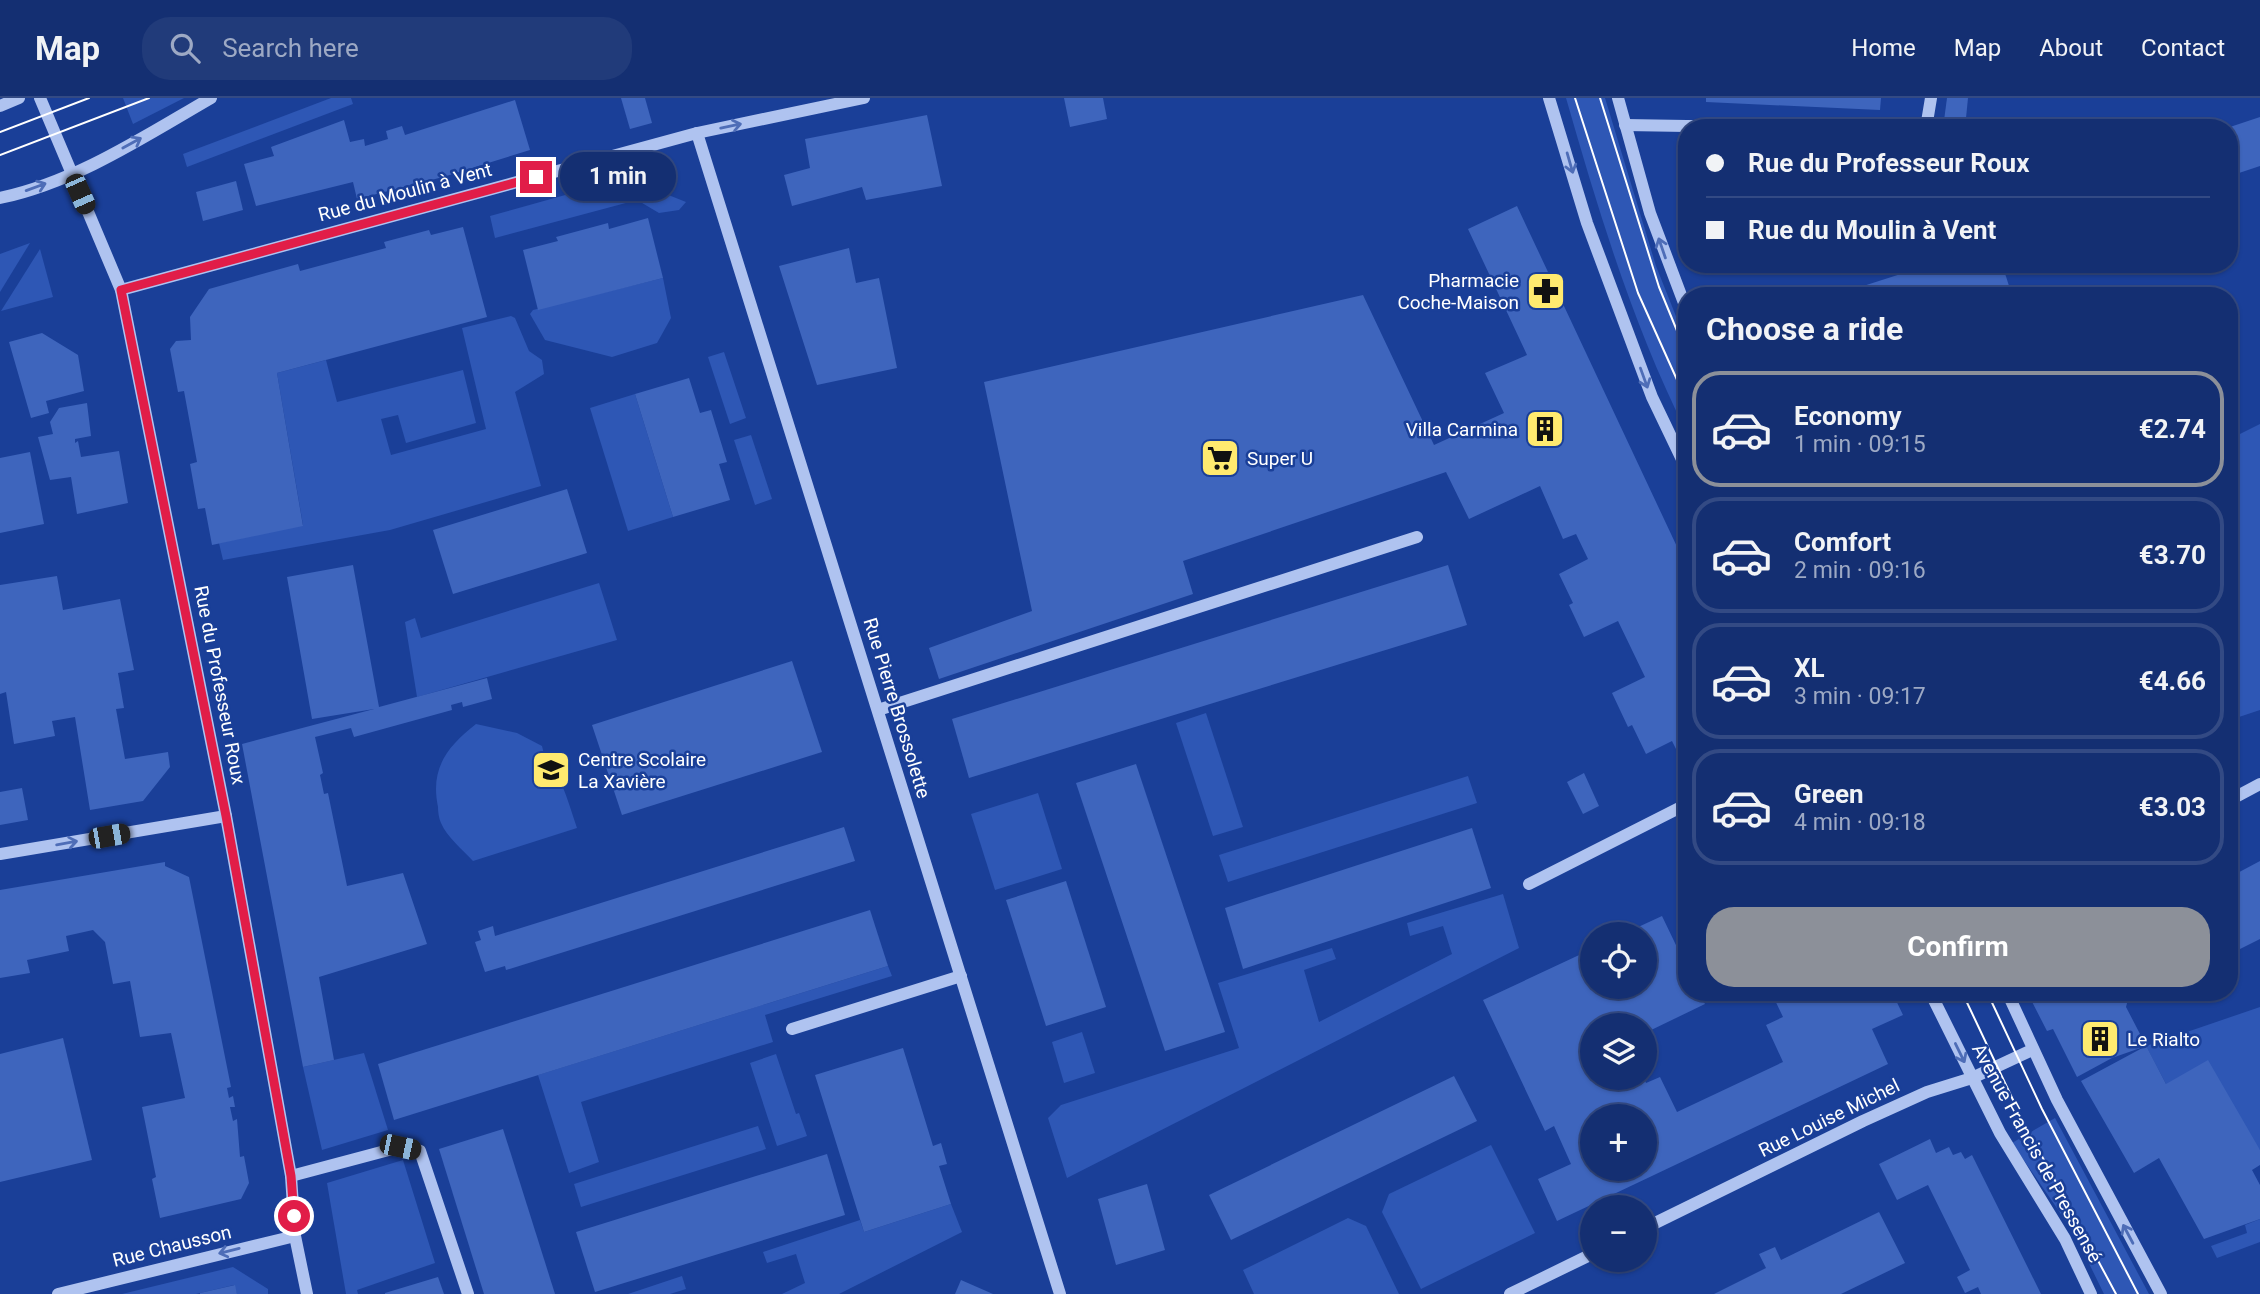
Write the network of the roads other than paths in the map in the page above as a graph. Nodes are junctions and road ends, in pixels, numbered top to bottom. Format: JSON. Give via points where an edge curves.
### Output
{"nodes":[{"id":1,"x":19,"y":98,"type":"edge"},
{"id":2,"x":40,"y":98,"type":"edge"},
{"id":3,"x":211,"y":98,"type":"edge"},
{"id":4,"x":864,"y":98,"type":"edge"},
{"id":5,"x":1549,"y":98,"type":"edge"},
{"id":6,"x":1618,"y":98,"type":"edge"},
{"id":7,"x":1931,"y":98,"type":"edge"},
{"id":8,"x":0,"y":107,"type":"edge"},
{"id":9,"x":1928,"y":119,"type":"edge"},
{"id":10,"x":1625,"y":125,"type":"junction"},
{"id":11,"x":1678,"y":126,"type":"edge"},
{"id":12,"x":697,"y":133,"type":"junction"},
{"id":13,"x":71,"y":174,"type":"junction"},
{"id":14,"x":0,"y":198,"type":"edge"},
{"id":15,"x":1678,"y":289,"type":"edge"},
{"id":16,"x":121,"y":290,"type":"junction"},
{"id":17,"x":1678,"y":451,"type":"edge"},
{"id":18,"x":1417,"y":537,"type":"dead end"},
{"id":19,"x":877,"y":710,"type":"junction"},
{"id":20,"x":2260,"y":783,"type":"edge"},
{"id":21,"x":2238,"y":795,"type":"edge"},
{"id":22,"x":1678,"y":809,"type":"edge"},
{"id":23,"x":226,"y":816,"type":"junction"},
{"id":24,"x":0,"y":854,"type":"edge"},
{"id":25,"x":1529,"y":884,"type":"dead end"},
{"id":26,"x":961,"y":976,"type":"junction"},
{"id":27,"x":1934,"y":1001,"type":"edge"},
{"id":28,"x":2011,"y":1001,"type":"edge"},
{"id":29,"x":792,"y":1029,"type":"dead end"},
{"id":30,"x":2032,"y":1050,"type":"junction"},
{"id":31,"x":1972,"y":1078,"type":"junction"},
{"id":32,"x":291,"y":1176,"type":"junction"},
{"id":33,"x":1657,"y":1222,"type":"edge"},
{"id":34,"x":295,"y":1236,"type":"junction"},
{"id":35,"x":1580,"y":1260,"type":"edge"},
{"id":36,"x":58,"y":1294,"type":"edge"},
{"id":37,"x":307,"y":1294,"type":"edge"},
{"id":38,"x":468,"y":1294,"type":"edge"},
{"id":39,"x":1060,"y":1294,"type":"edge"},
{"id":40,"x":1510,"y":1294,"type":"edge"},
{"id":41,"x":2091,"y":1294,"type":"edge"},
{"id":42,"x":2161,"y":1294,"type":"edge"}],
"edges":[{"from":1,"to":8,"type":"street"},
{"from":2,"to":13,"type":"street","name":"Rue du Professeur Roux"},
{"from":13,"to":3,"type":"street","one_way":true},
{"from":12,"to":4,"type":"street","name":"Rue du Moulin à Vent","one_way":true},
{"from":5,"to":17,"type":"street","one_way":true,"via":[[1587,223],[1647,385]]},
{"from":6,"to":10,"type":"street"},
{"from":7,"to":9,"type":"street"},
{"from":10,"to":11,"type":"street"},
{"from":15,"to":10,"type":"street","one_way":true},
{"from":12,"to":16,"type":"street","name":"Rue du Moulin à Vent"},
{"from":12,"to":19,"type":"street","name":"Rue Pierre Brossolette"},
{"from":14,"to":13,"type":"street","one_way":true},
{"from":13,"to":16,"type":"street","name":"Rue du Professeur Roux"},
{"from":16,"to":23,"type":"street","name":"Rue du Professeur Roux"},
{"from":18,"to":19,"type":"street"},
{"from":19,"to":26,"type":"street","name":"Rue Pierre Brossolette"},
{"from":20,"to":21,"type":"street"},
{"from":22,"to":25,"type":"street"},
{"from":24,"to":23,"type":"street","one_way":true},
{"from":23,"to":32,"type":"street","name":"Rue du Professeur Roux"},
{"from":26,"to":29,"type":"street"},
{"from":26,"to":39,"type":"street","name":"Rue Pierre Brossolette"},
{"from":27,"to":31,"type":"street","name":"Avenue Francis de Pressensé","one_way":true},
{"from":28,"to":30,"type":"street"},
{"from":30,"to":31,"type":"street","name":"Rue Louise Michel"},
{"from":42,"to":30,"type":"street","one_way":true},
{"from":31,"to":33,"type":"street","name":"Rue Louise Michel","via":[[1874,1116]]},
{"from":31,"to":41,"type":"street","name":"Avenue Francis de Pressensé","via":[[2065,1239]]},
{"from":32,"to":34,"type":"street","name":"Rue du Professeur Roux"},
{"from":32,"to":38,"type":"street","via":[[400,1147],[420,1151]]},
{"from":34,"to":36,"type":"street","name":"Rue Chausson","one_way":true},
{"from":34,"to":37,"type":"street","name":"Rue du Professeur Roux"},
{"from":35,"to":40,"type":"street"}]}
